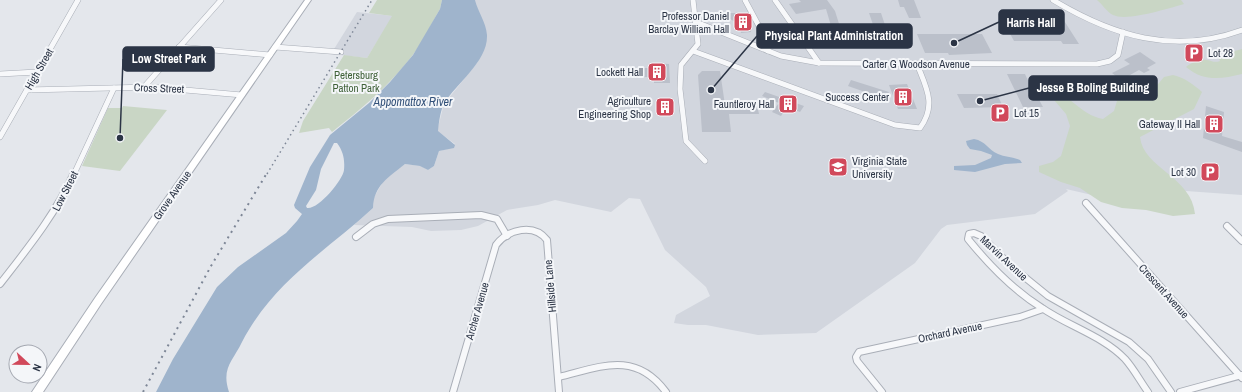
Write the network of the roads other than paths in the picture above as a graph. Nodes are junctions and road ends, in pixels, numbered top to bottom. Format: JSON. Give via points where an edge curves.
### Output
{"nodes":[{"id":1,"x":78,"y":0,"type":"edge"},
{"id":2,"x":221,"y":0,"type":"edge"},
{"id":3,"x":308,"y":0,"type":"edge"},
{"id":4,"x":693,"y":0,"type":"edge"},
{"id":5,"x":745,"y":0,"type":"edge"},
{"id":6,"x":775,"y":0,"type":"edge"},
{"id":7,"x":1053,"y":0,"type":"edge"},
{"id":8,"x":696,"y":22,"type":"junction"},
{"id":9,"x":1242,"y":30,"type":"edge"},
{"id":10,"x":1123,"y":32,"type":"junction"},
{"id":11,"x":179,"y":47,"type":"junction"},
{"id":12,"x":275,"y":47,"type":"junction"},
{"id":13,"x":693,"y":51,"type":"junction"},
{"id":14,"x":768,"y":51,"type":"junction"},
{"id":15,"x":341,"y":52,"type":"dead end"},
{"id":16,"x":270,"y":55,"type":"junction"},
{"id":17,"x":819,"y":63,"type":"junction"},
{"id":18,"x":918,"y":64,"type":"junction"},
{"id":19,"x":37,"y":72,"type":"junction"},
{"id":20,"x":0,"y":74,"type":"edge"},
{"id":21,"x":144,"y":86,"type":"junction"},
{"id":22,"x":114,"y":88,"type":"junction"},
{"id":23,"x":27,"y":90,"type":"junction"},
{"id":24,"x":242,"y":94,"type":"junction"},
{"id":25,"x":0,"y":137,"type":"edge"},
{"id":26,"x":705,"y":161,"type":"dead end"},
{"id":27,"x":1086,"y":203,"type":"dead end"},
{"id":28,"x":1227,"y":226,"type":"dead end"},
{"id":29,"x":507,"y":236,"type":"junction"},
{"id":30,"x":356,"y":237,"type":"dead end"},
{"id":31,"x":1242,"y":241,"type":"edge"},
{"id":32,"x":0,"y":284,"type":"edge"},
{"id":33,"x":1043,"y":309,"type":"junction"},
{"id":34,"x":1241,"y":376,"type":"edge"},
{"id":35,"x":559,"y":377,"type":"junction"},
{"id":36,"x":37,"y":392,"type":"edge"},
{"id":37,"x":453,"y":392,"type":"edge"},
{"id":38,"x":559,"y":392,"type":"edge"},
{"id":39,"x":666,"y":392,"type":"edge"},
{"id":40,"x":882,"y":392,"type":"edge"},
{"id":41,"x":1148,"y":392,"type":"edge"},
{"id":42,"x":1171,"y":392,"type":"edge"},
{"id":43,"x":1180,"y":392,"type":"edge"}],
"edges":[{"from":1,"to":19,"type":"street","name":"High Street"},
{"from":2,"to":11,"type":"street"},
{"from":3,"to":12,"type":"main road","name":"Grove Avenue"},
{"from":4,"to":8,"type":"street"},
{"from":5,"to":14,"type":"street","via":[[768,43]]},
{"from":6,"to":17,"type":"street"},
{"from":7,"to":10,"type":"street","via":[[1089,20]]},
{"from":8,"to":13,"type":"street","via":[[698,44]]},
{"from":8,"to":14,"type":"street","name":"Carter G Woodson Avenue"},
{"from":9,"to":10,"type":"street","via":[[1217,39],[1189,42],[1158,40]]},
{"from":10,"to":18,"type":"street","name":"Carter G Woodson Avenue","via":[[1118,55],[1110,61],[1097,64]]},
{"from":11,"to":16,"type":"street"},
{"from":11,"to":21,"type":"street"},
{"from":12,"to":15,"type":"street"},
{"from":12,"to":16,"type":"main road","name":"Grove Avenue"},
{"from":13,"to":18,"type":"street","via":[[909,128],[920,128],[931,110],[931,100]]},
{"from":13,"to":26,"type":"street","via":[[681,65],[680,90],[686,141]]},
{"from":14,"to":17,"type":"street","name":"Carter G Woodson Avenue","via":[[792,59]]},
{"from":16,"to":24,"type":"main road","name":"Grove Avenue"},
{"from":17,"to":18,"type":"street","name":"Carter G Woodson Avenue"},
{"from":19,"to":20,"type":"street"},
{"from":19,"to":23,"type":"street","name":"High Street"},
{"from":21,"to":22,"type":"street","name":"Cross Street"},
{"from":21,"to":24,"type":"street","name":"Cross Street"},
{"from":22,"to":23,"type":"street","name":"Cross Street"},
{"from":22,"to":32,"type":"street","name":"Low Street","via":[[55,211]]},
{"from":23,"to":25,"type":"street","name":"High Street"},
{"from":24,"to":36,"type":"main road","name":"Grove Avenue"},
{"from":27,"to":34,"type":"street","name":"Crescent Avenue"},
{"from":28,"to":31,"type":"street"},
{"from":29,"to":30,"type":"street","via":[[497,219],[481,215],[388,219],[373,224]]},
{"from":29,"to":35,"type":"street","name":"Hillside Lane","via":[[521,230],[534,230],[547,240]]},
{"from":29,"to":37,"type":"street","name":"Archer Avenue","via":[[496,245]]},
{"from":33,"to":40,"type":"street","name":"Orchard Avenue","via":[[1020,317],[859,352],[856,354],[857,361]]},
{"from":33,"to":41,"type":"street","name":"Marvin Avenue","via":[[1121,355]]},
{"from":33,"to":42,"type":"street","name":"Marvin Avenue","via":[[1007,280],[968,239],[969,234],[982,236],[1012,267],[1048,296],[1129,342],[1148,359]]},
{"from":34,"to":43,"type":"street"},
{"from":35,"to":38,"type":"street"},
{"from":35,"to":39,"type":"street","via":[[615,364],[645,372],[662,385]]}]}
